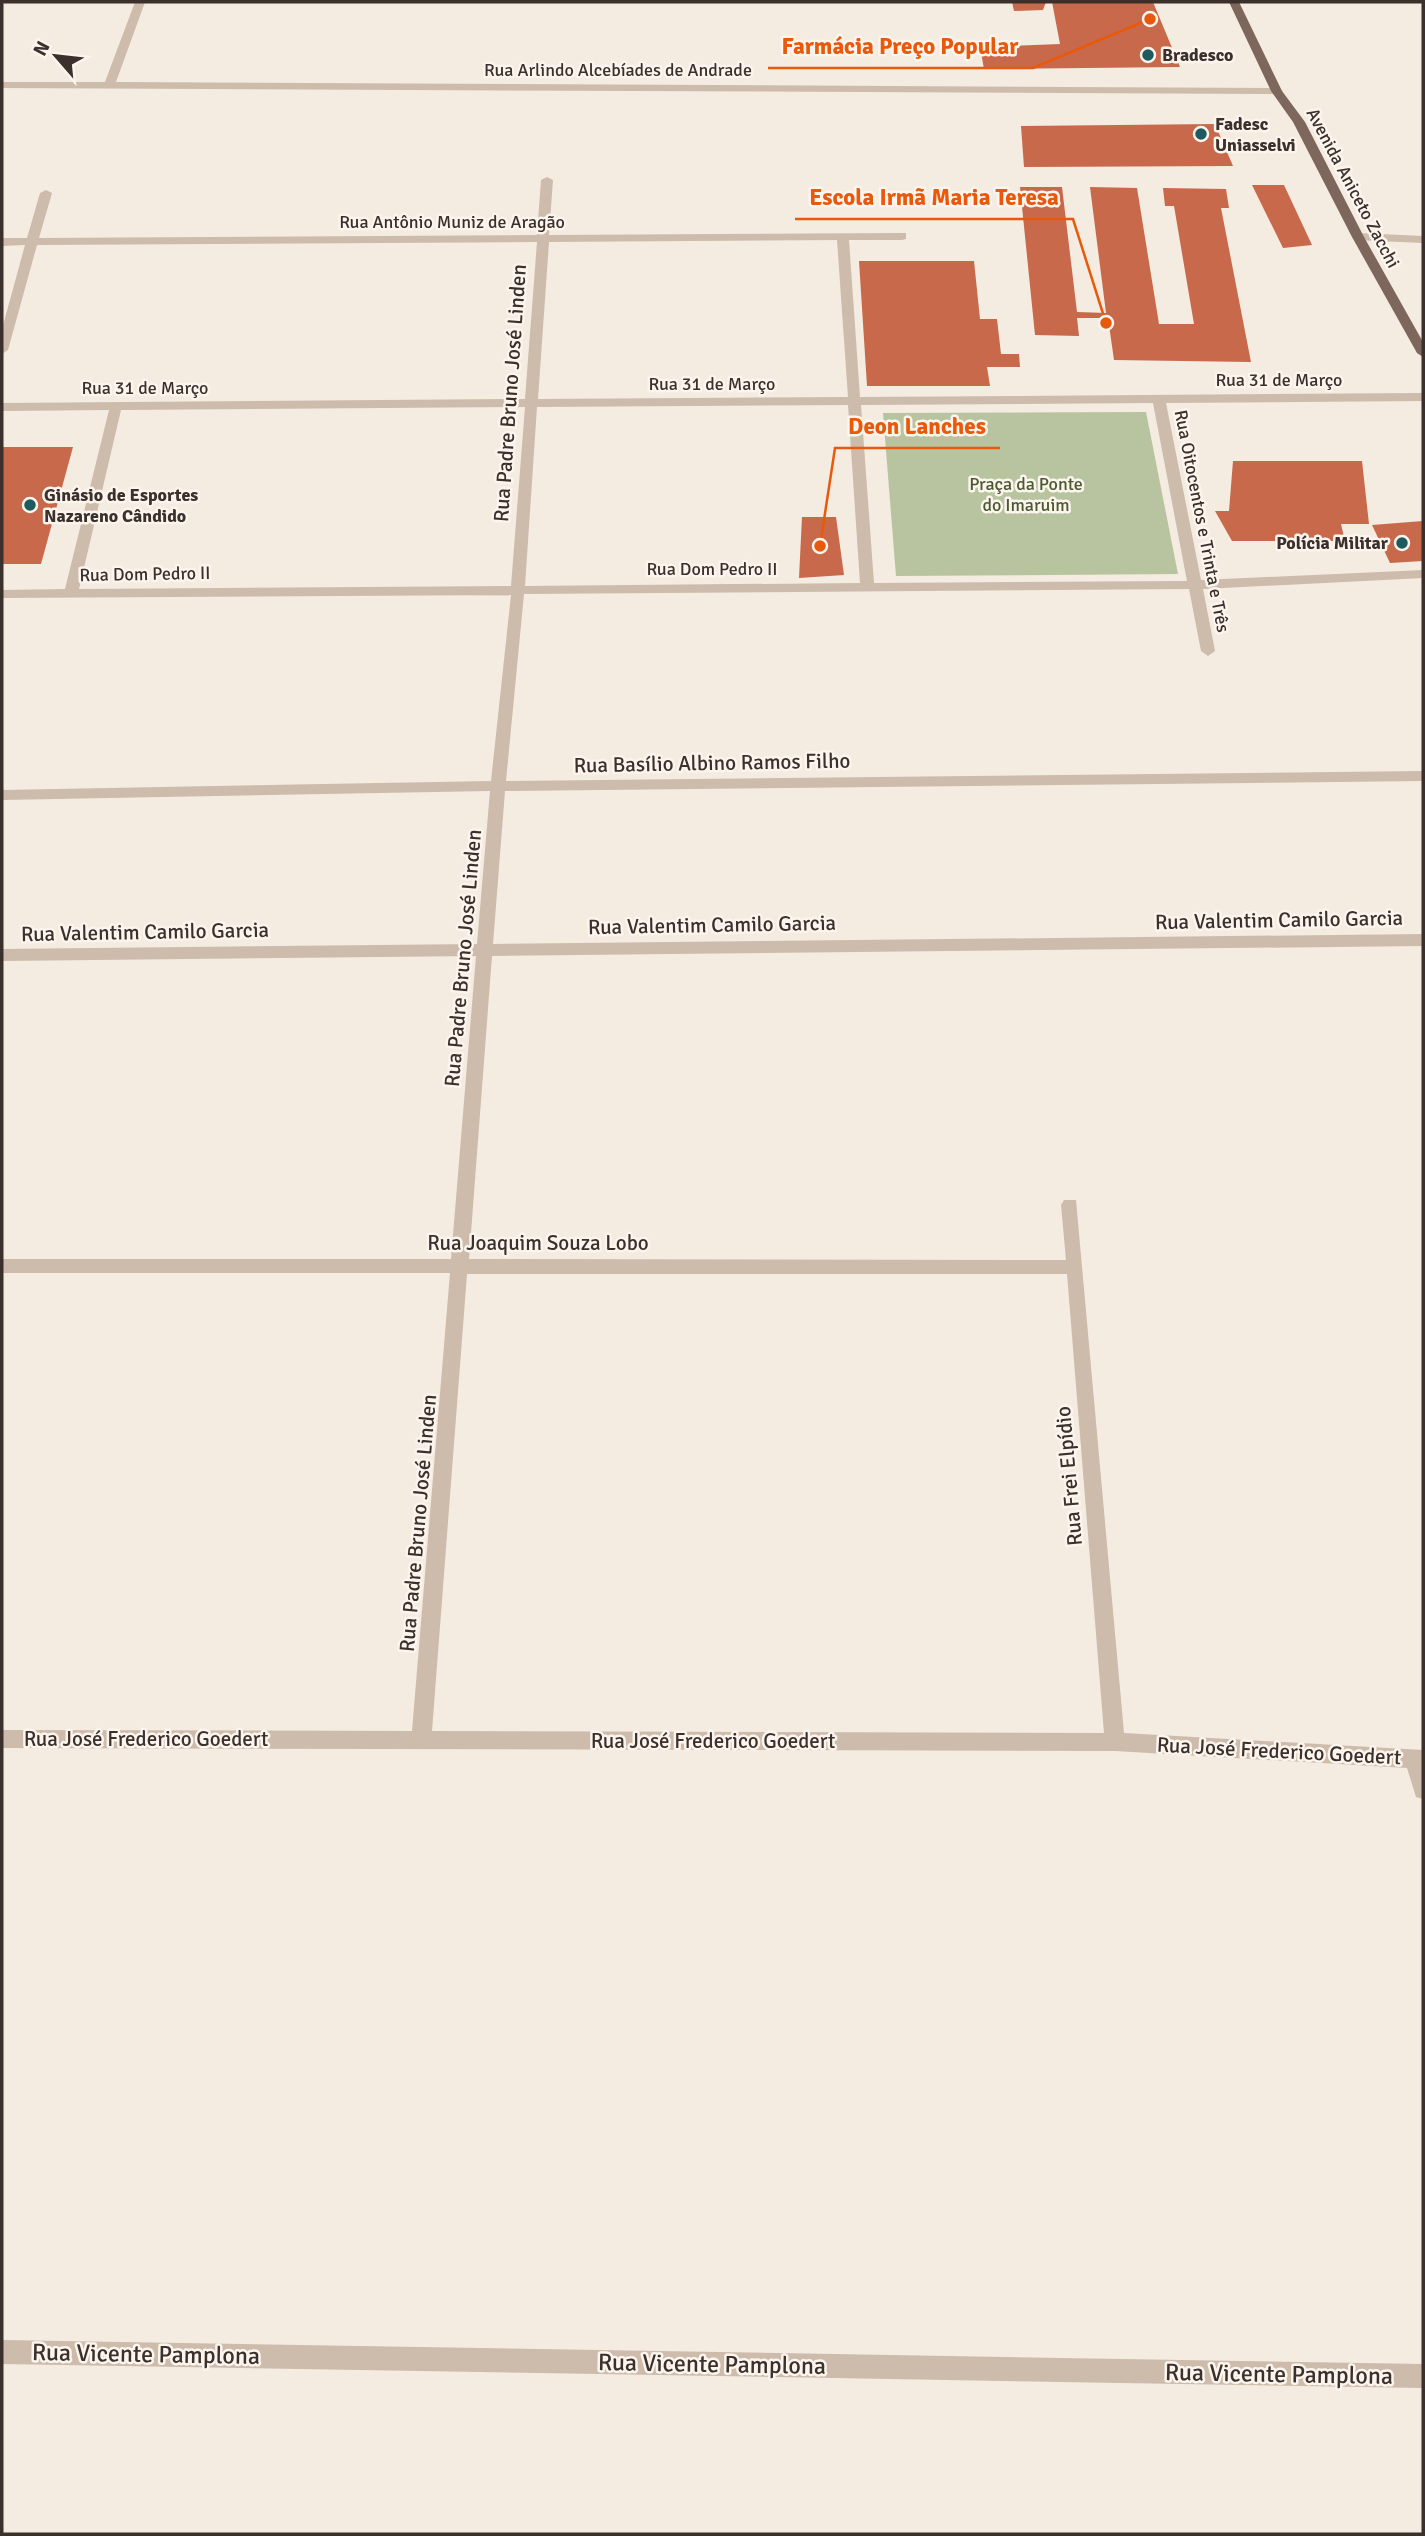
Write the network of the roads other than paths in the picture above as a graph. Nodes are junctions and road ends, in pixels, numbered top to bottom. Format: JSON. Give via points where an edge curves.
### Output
{"nodes":[{"id":1,"x":140,"y":2,"type":"edge"},
{"id":2,"x":1234,"y":2,"type":"edge"},
{"id":3,"x":2,"y":85,"type":"edge"},
{"id":4,"x":109,"y":85,"type":"junction"},
{"id":5,"x":1277,"y":91,"type":"junction"},
{"id":6,"x":547,"y":180,"type":"dead end"},
{"id":7,"x":47,"y":193,"type":"dead end"},
{"id":8,"x":843,"y":236,"type":"junction"},
{"id":9,"x":902,"y":236,"type":"dead end"},
{"id":10,"x":1358,"y":237,"type":"junction"},
{"id":11,"x":542,"y":239,"type":"junction"},
{"id":12,"x":1423,"y":240,"type":"edge"},
{"id":13,"x":2,"y":242,"type":"edge"},
{"id":14,"x":32,"y":242,"type":"junction"},
{"id":15,"x":2,"y":350,"type":"edge"},
{"id":16,"x":1423,"y":353,"type":"edge"},
{"id":17,"x":1423,"y":397,"type":"edge"},
{"id":18,"x":1159,"y":399,"type":"junction"},
{"id":19,"x":854,"y":401,"type":"junction"},
{"id":20,"x":529,"y":403,"type":"junction"},
{"id":21,"x":116,"y":406,"type":"junction"},
{"id":22,"x":2,"y":407,"type":"edge"},
{"id":23,"x":1423,"y":574,"type":"edge"},
{"id":24,"x":1194,"y":585,"type":"junction"},
{"id":25,"x":867,"y":587,"type":"junction"},
{"id":26,"x":517,"y":590,"type":"junction"},
{"id":27,"x":2,"y":594,"type":"edge"},
{"id":28,"x":71,"y":594,"type":"junction"},
{"id":29,"x":1208,"y":651,"type":"dead end"},
{"id":30,"x":1423,"y":776,"type":"edge"},
{"id":31,"x":498,"y":786,"type":"junction"},
{"id":32,"x":2,"y":796,"type":"edge"},
{"id":33,"x":1423,"y":940,"type":"edge"},
{"id":34,"x":485,"y":948,"type":"junction"},
{"id":35,"x":2,"y":955,"type":"edge"},
{"id":36,"x":1070,"y":1205,"type":"dead end"},
{"id":37,"x":2,"y":1266,"type":"edge"},
{"id":38,"x":460,"y":1266,"type":"junction"},
{"id":39,"x":1074,"y":1267,"type":"junction"},
{"id":40,"x":2,"y":1739,"type":"edge"},
{"id":41,"x":421,"y":1740,"type":"junction"},
{"id":42,"x":1115,"y":1742,"type":"junction"},
{"id":43,"x":1419,"y":1759,"type":"edge"},
{"id":44,"x":1423,"y":1790,"type":"edge"},
{"id":45,"x":2,"y":2352,"type":"edge"},
{"id":46,"x":1423,"y":2376,"type":"edge"}],
"edges":[{"from":1,"to":4,"type":"street"},
{"from":2,"to":5,"type":"main road","name":"Avenida Aniceto Zacchi"},
{"from":3,"to":4,"type":"street","name":"Rua Arlindo Alcebíades de Andrade"},
{"from":4,"to":5,"type":"street","name":"Rua Arlindo Alcebíades de Andrade"},
{"from":5,"to":10,"type":"main road","name":"Avenida Aniceto Zacchi","via":[[1299,122]]},
{"from":6,"to":11,"type":"street","name":"Rua Padre Bruno José Linden"},
{"from":7,"to":14,"type":"street"},
{"from":8,"to":9,"type":"street","name":"Rua Antônio Muniz de Aragão"},
{"from":8,"to":11,"type":"street","name":"Rua Antônio Muniz de Aragão"},
{"from":8,"to":19,"type":"street"},
{"from":10,"to":12,"type":"street"},
{"from":10,"to":16,"type":"main road","name":"Avenida Aniceto Zacchi"},
{"from":11,"to":14,"type":"street","name":"Rua Antônio Muniz de Aragão"},
{"from":11,"to":20,"type":"street","name":"Rua Padre Bruno José Linden"},
{"from":13,"to":14,"type":"street","name":"Rua Antônio Muniz de Aragão"},
{"from":14,"to":15,"type":"street"},
{"from":17,"to":18,"type":"street","name":"Rua 31 de Março"},
{"from":18,"to":19,"type":"street","name":"Rua 31 de Março"},
{"from":18,"to":24,"type":"street","name":"Rua Oitocentos e Trinta e Três"},
{"from":19,"to":20,"type":"street","name":"Rua 31 de Março"},
{"from":19,"to":25,"type":"street"},
{"from":20,"to":21,"type":"street","name":"Rua 31 de Março"},
{"from":20,"to":26,"type":"street","name":"Rua Padre Bruno José Linden"},
{"from":21,"to":22,"type":"street","name":"Rua 31 de Março"},
{"from":21,"to":28,"type":"street"},
{"from":23,"to":24,"type":"street","name":"Rua Dom Pedro II"},
{"from":24,"to":25,"type":"street","name":"Rua Dom Pedro II"},
{"from":24,"to":29,"type":"street","name":"Rua Oitocentos e Trinta e Três"},
{"from":25,"to":26,"type":"street","name":"Rua Dom Pedro II"},
{"from":26,"to":28,"type":"street","name":"Rua Dom Pedro II"},
{"from":26,"to":31,"type":"street","name":"Rua Padre Bruno José Linden"},
{"from":27,"to":28,"type":"street","name":"Rua Dom Pedro II"},
{"from":30,"to":31,"type":"street","name":"Rua Basílio Albino Ramos Filho"},
{"from":31,"to":32,"type":"street","name":"Rua Basílio Albino Ramos Filho"},
{"from":31,"to":34,"type":"street","name":"Rua Padre Bruno José Linden"},
{"from":33,"to":34,"type":"street","name":"Rua Valentim Camilo Garcia"},
{"from":34,"to":35,"type":"street","name":"Rua Valentim Camilo Garcia"},
{"from":34,"to":38,"type":"street","name":"Rua Padre Bruno José Linden"},
{"from":36,"to":39,"type":"street","name":"Rua Frei Elpídio"},
{"from":37,"to":38,"type":"street","name":"Rua Joaquim Souza Lobo"},
{"from":38,"to":39,"type":"street","name":"Rua Joaquim Souza Lobo"},
{"from":38,"to":41,"type":"street","name":"Rua Padre Bruno José Linden"},
{"from":39,"to":42,"type":"street","name":"Rua Frei Elpídio"},
{"from":40,"to":41,"type":"street","name":"Rua José Frederico Goedert"},
{"from":41,"to":42,"type":"street","name":"Rua José Frederico Goedert"},
{"from":42,"to":43,"type":"street","name":"Rua José Frederico Goedert"},
{"from":43,"to":44,"type":"street"},
{"from":45,"to":46,"type":"street","name":"Rua Vicente Pamplona"}]}
